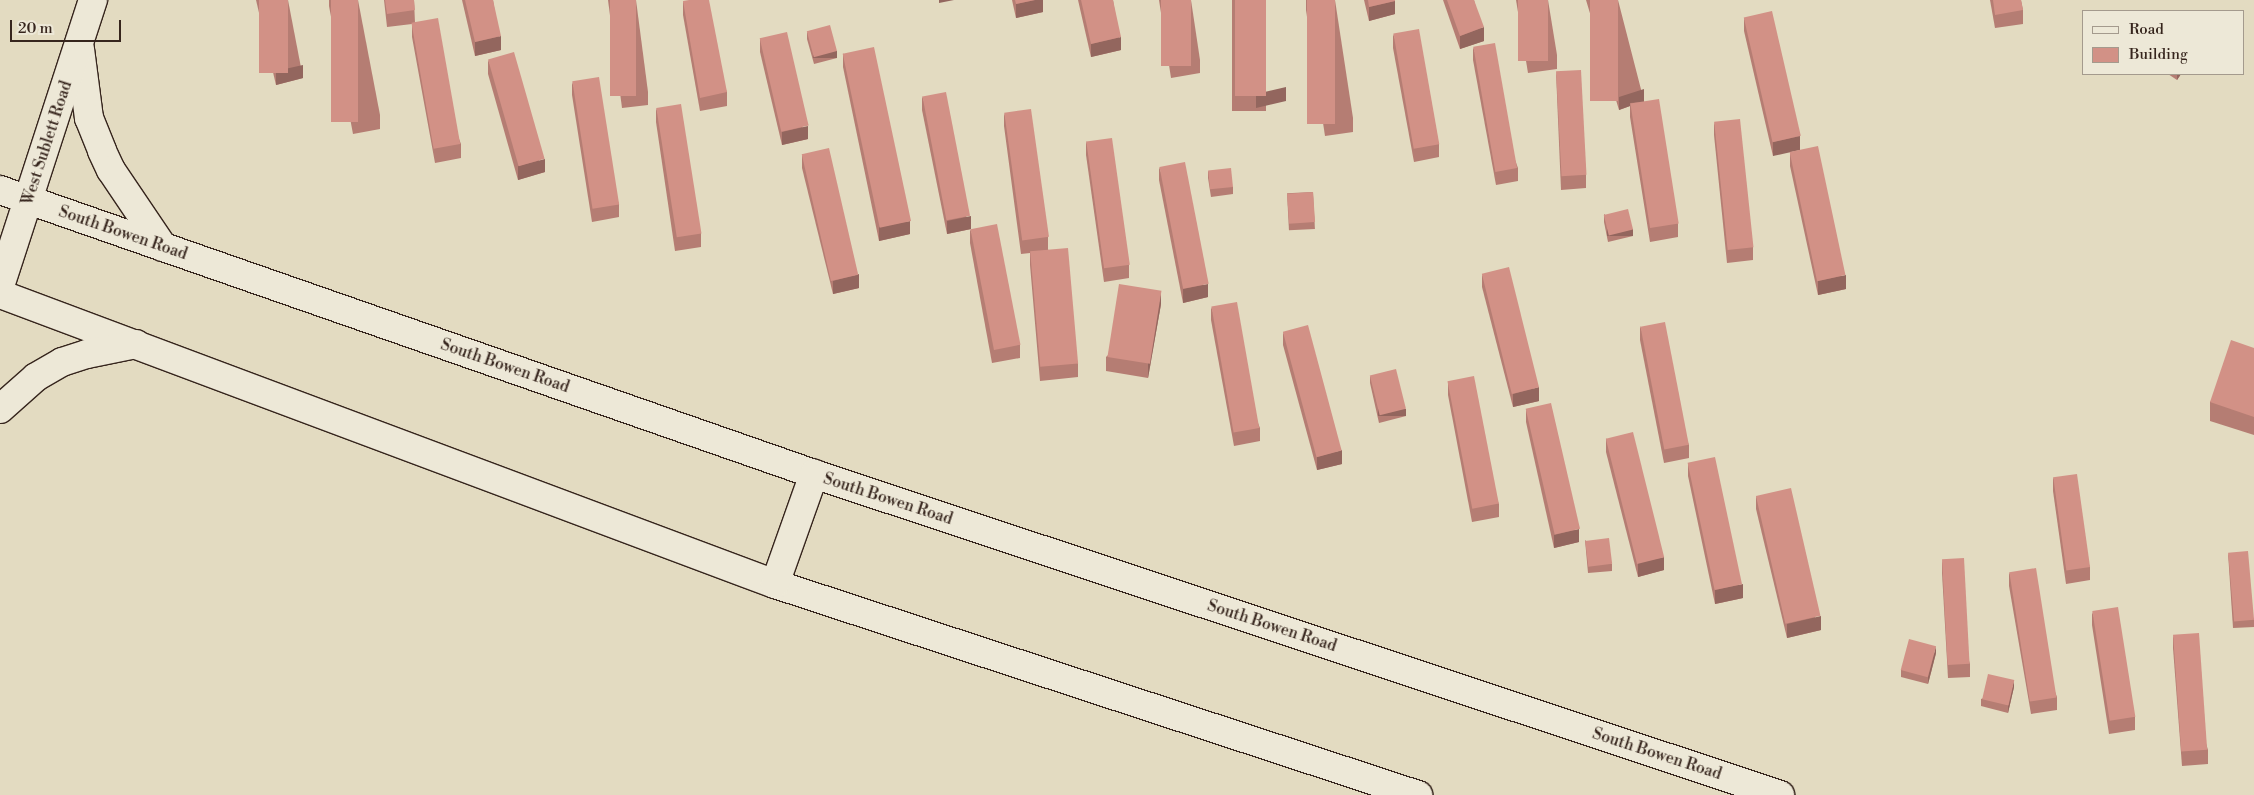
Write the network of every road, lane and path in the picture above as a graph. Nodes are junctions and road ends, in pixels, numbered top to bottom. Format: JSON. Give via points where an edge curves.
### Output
{"nodes":[{"id":1,"x":93,"y":0,"type":"edge"},
{"id":2,"x":79,"y":43,"type":"junction"},
{"id":3,"x":0,"y":190,"type":"edge"},
{"id":4,"x":29,"y":200,"type":"junction"},
{"id":5,"x":163,"y":247,"type":"junction"},
{"id":6,"x":0,"y":286,"type":"edge"},
{"id":7,"x":0,"y":294,"type":"edge"},
{"id":8,"x":136,"y":344,"type":"junction"},
{"id":9,"x":0,"y":409,"type":"edge"},
{"id":10,"x":814,"y":474,"type":"junction"},
{"id":11,"x":776,"y":584,"type":"junction"},
{"id":12,"x":1418,"y":795,"type":"edge"},
{"id":13,"x":1780,"y":795,"type":"edge"}],
"edges":[{"from":1,"to":2,"type":"main road","name":"West Sublett Road"},
{"from":2,"to":4,"type":"main road","name":"West Sublett Road"},
{"from":2,"to":5,"type":"main road","via":[[89,118],[111,170]]},
{"from":3,"to":4,"type":"main road","name":"South Bowen Road"},
{"from":4,"to":5,"type":"main road","name":"South Bowen Road"},
{"from":4,"to":6,"type":"main road","name":"West Sublett Road"},
{"from":5,"to":10,"type":"main road","name":"South Bowen Road"},
{"from":7,"to":8,"type":"main road"},
{"from":8,"to":9,"type":"main road","via":[[62,362],[36,377]]},
{"from":8,"to":11,"type":"main road"},
{"from":10,"to":11,"type":"main road"},
{"from":10,"to":13,"type":"main road","name":"South Bowen Road"},
{"from":11,"to":12,"type":"main road"}]}
